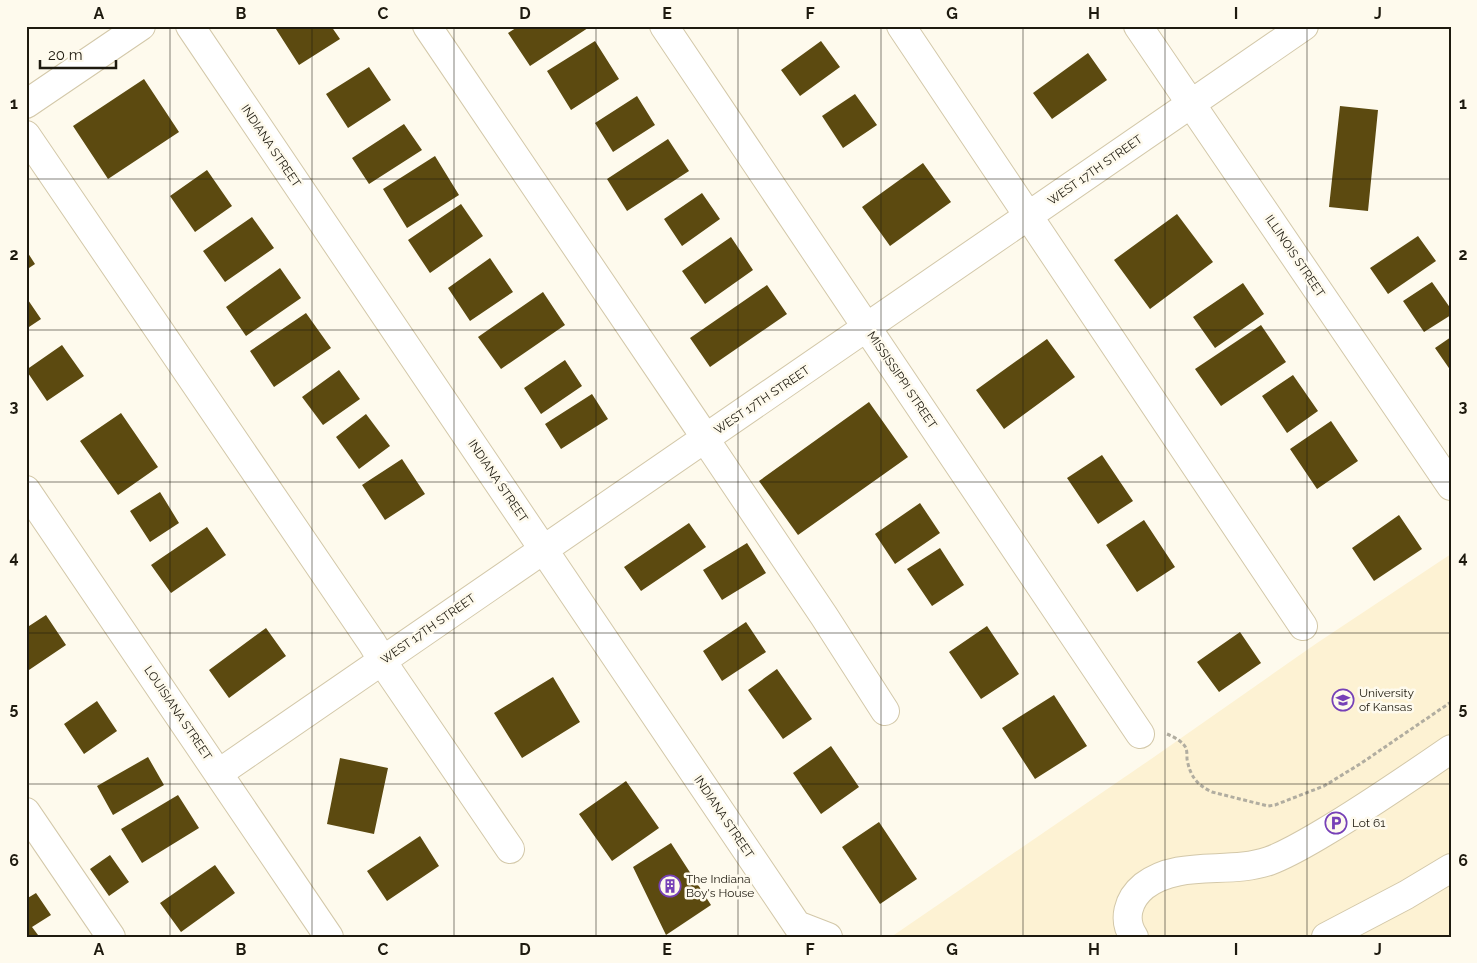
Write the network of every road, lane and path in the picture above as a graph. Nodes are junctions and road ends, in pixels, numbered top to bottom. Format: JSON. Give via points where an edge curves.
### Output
{"nodes":[{"id":1,"x":141,"y":26,"type":"edge"},
{"id":2,"x":190,"y":26,"type":"edge"},
{"id":3,"x":427,"y":26,"type":"edge"},
{"id":4,"x":664,"y":26,"type":"edge"},
{"id":5,"x":900,"y":26,"type":"edge"},
{"id":6,"x":1138,"y":26,"type":"edge"},
{"id":7,"x":1304,"y":26,"type":"edge"},
{"id":8,"x":26,"y":104,"type":"edge"},
{"id":9,"x":1191,"y":104,"type":"junction"},
{"id":10,"x":26,"y":135,"type":"edge"},
{"id":11,"x":1028,"y":216,"type":"junction"},
{"id":12,"x":866,"y":328,"type":"junction"},
{"id":13,"x":706,"y":438,"type":"junction"},
{"id":14,"x":1451,"y":486,"type":"edge"},
{"id":15,"x":26,"y":490,"type":"edge"},
{"id":16,"x":544,"y":550,"type":"junction"},
{"id":17,"x":1303,"y":626,"type":"dead end"},
{"id":18,"x":383,"y":660,"type":"junction"},
{"id":19,"x":1451,"y":702,"type":"edge"},
{"id":20,"x":885,"y":711,"type":"dead end"},
{"id":21,"x":1151,"y":732,"type":"joint"},
{"id":22,"x":1451,"y":749,"type":"edge"},
{"id":23,"x":219,"y":773,"type":"junction"},
{"id":24,"x":26,"y":812,"type":"edge"},
{"id":25,"x":510,"y":849,"type":"dead end"},
{"id":26,"x":1451,"y":868,"type":"edge"},
{"id":27,"x":801,"y":931,"type":"edge"},
{"id":28,"x":111,"y":937,"type":"edge"},
{"id":29,"x":329,"y":937,"type":"edge"},
{"id":30,"x":828,"y":937,"type":"edge"},
{"id":31,"x":1134,"y":937,"type":"edge"},
{"id":32,"x":1326,"y":937,"type":"edge"}],
"edges":[{"from":1,"to":8,"type":"street"},
{"from":2,"to":16,"type":"street","name":"INDIANA STREET"},
{"from":3,"to":13,"type":"street"},
{"from":4,"to":12,"type":"street","name":"MISSISSIPPI STREET"},
{"from":5,"to":11,"type":"street"},
{"from":6,"to":9,"type":"street","name":"ILLINOIS STREET"},
{"from":7,"to":9,"type":"street","name":"WEST 17TH STREET"},
{"from":9,"to":11,"type":"street","name":"WEST 17TH STREET"},
{"from":9,"to":14,"type":"street","name":"ILLINOIS STREET"},
{"from":10,"to":18,"type":"street"},
{"from":11,"to":12,"type":"street","name":"WEST 17TH STREET"},
{"from":11,"to":17,"type":"street"},
{"from":12,"to":13,"type":"street","name":"WEST 17TH STREET"},
{"from":12,"to":21,"type":"street","name":"MISSISSIPPI STREET"},
{"from":13,"to":16,"type":"street","name":"WEST 17TH STREET"},
{"from":13,"to":20,"type":"street"},
{"from":15,"to":23,"type":"street","name":"LOUISIANA STREET"},
{"from":16,"to":18,"type":"street","name":"WEST 17TH STREET"},
{"from":16,"to":27,"type":"street","name":"INDIANA STREET"},
{"from":18,"to":23,"type":"street","name":"WEST 17TH STREET"},
{"from":18,"to":25,"type":"street"},
{"from":19,"to":21,"type":"path","via":[[1324,786],[1268,806],[1204,789],[1192,776],[1187,750],[1182,743]]},
{"from":22,"to":31,"type":"street","via":[[1341,823],[1269,861],[1246,867],[1183,871],[1152,881],[1139,891],[1127,914]]},
{"from":23,"to":29,"type":"street","name":"LOUISIANA STREET"},
{"from":24,"to":28,"type":"street"},
{"from":26,"to":32,"type":"street"},
{"from":27,"to":30,"type":"street"}]}
